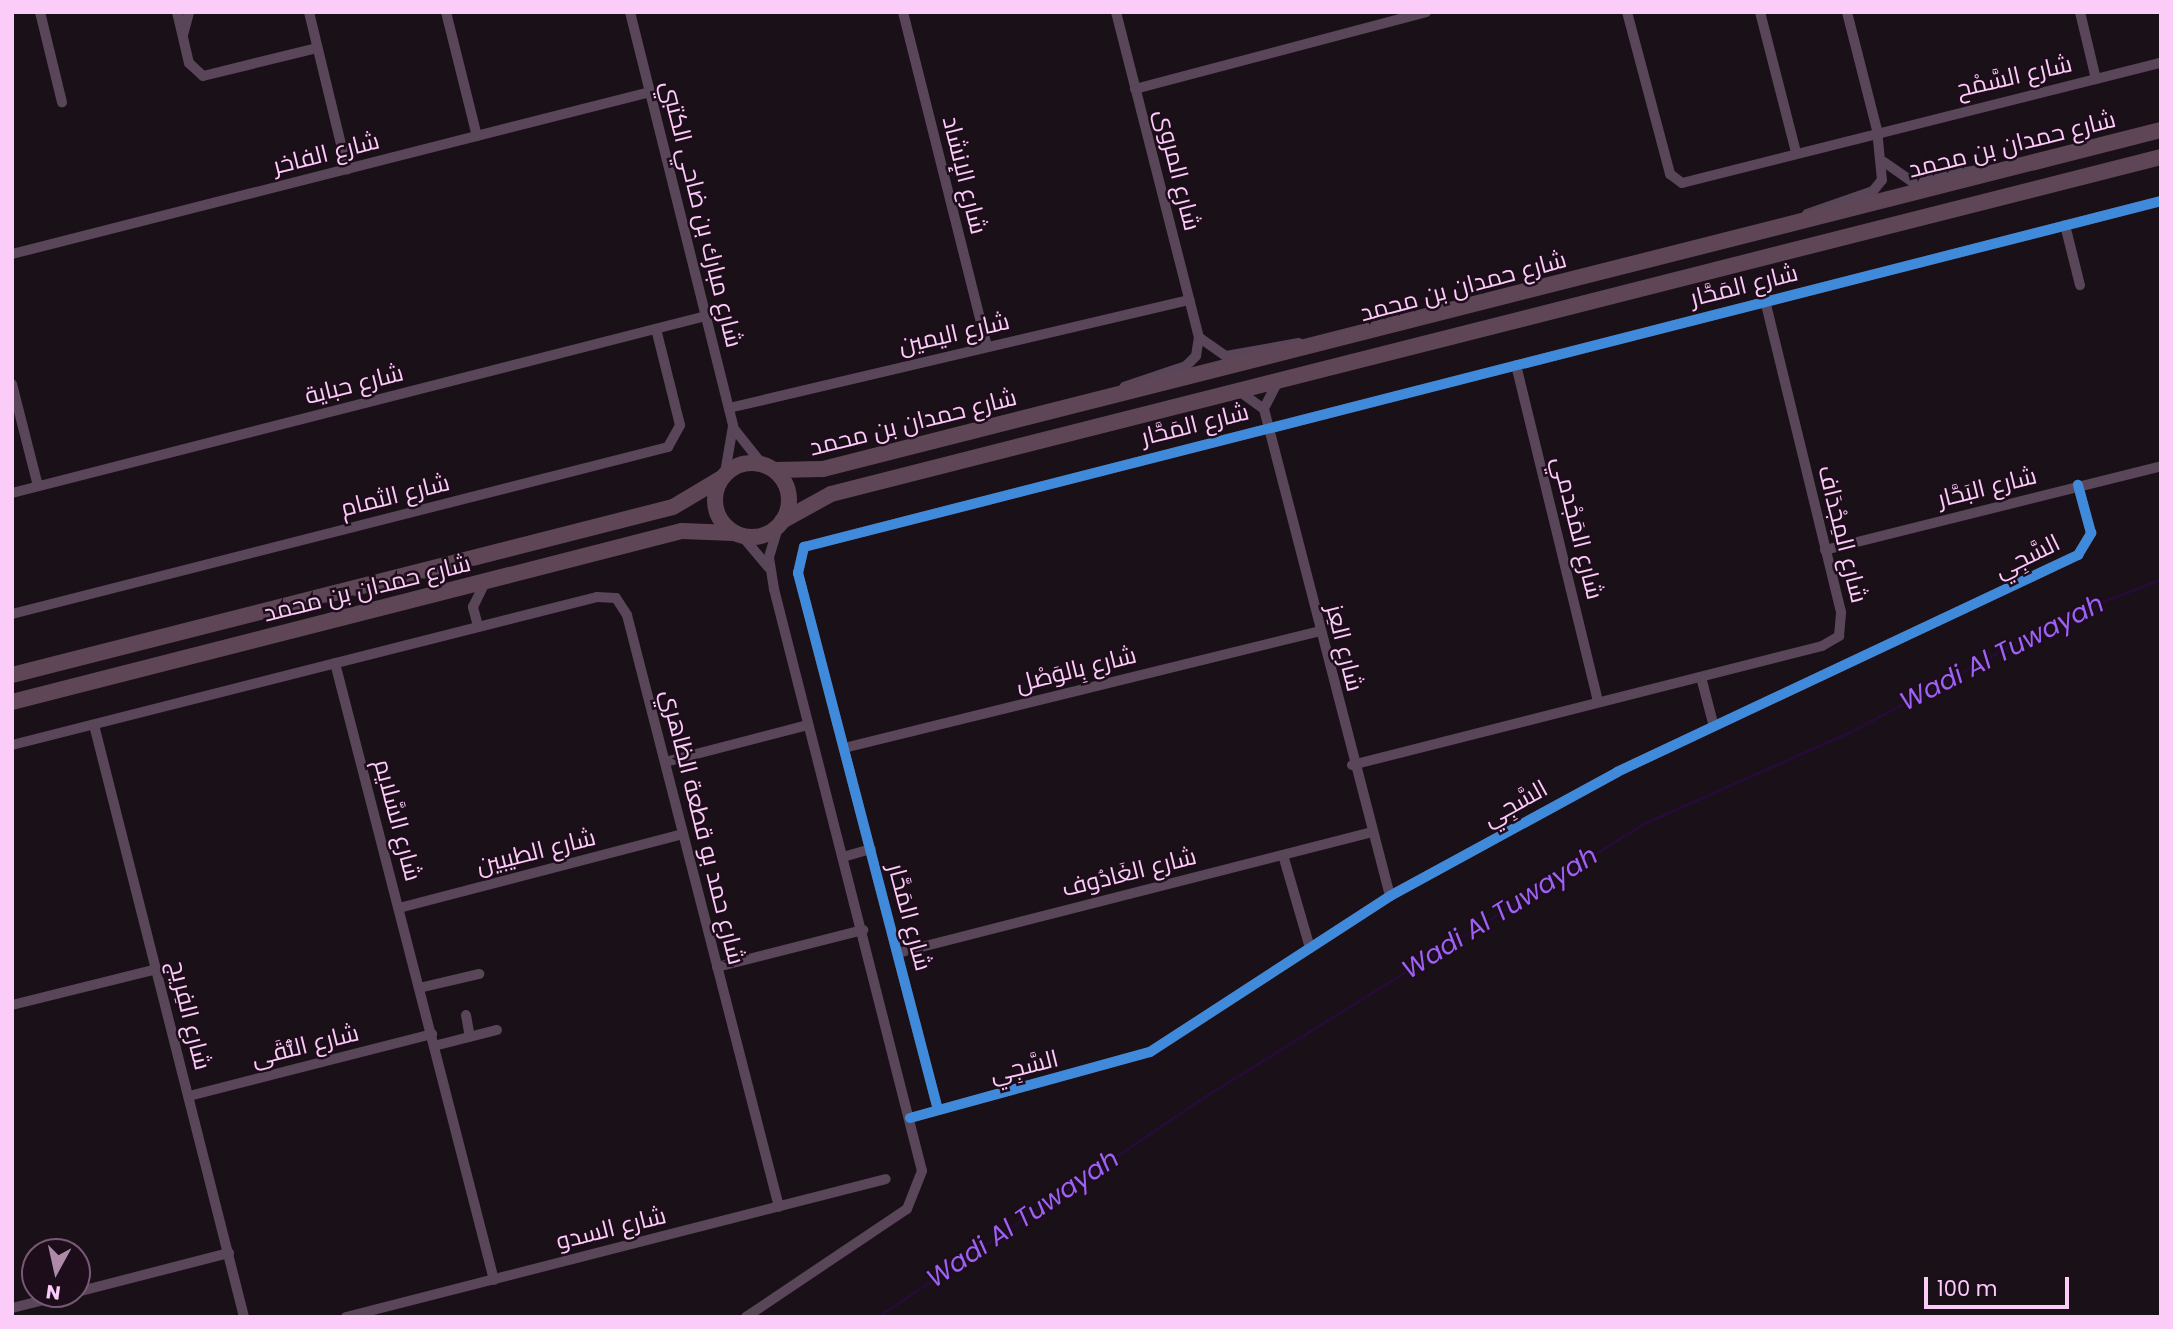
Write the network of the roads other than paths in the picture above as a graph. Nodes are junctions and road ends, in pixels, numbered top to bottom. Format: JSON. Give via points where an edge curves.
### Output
{"nodes":[{"id":1,"x":40,"y":12,"type":"edge"},
{"id":2,"x":177,"y":12,"type":"edge"},
{"id":3,"x":190,"y":12,"type":"edge"},
{"id":4,"x":309,"y":12,"type":"edge"},
{"id":5,"x":446,"y":12,"type":"edge"},
{"id":6,"x":630,"y":12,"type":"edge"},
{"id":7,"x":902,"y":12,"type":"edge"},
{"id":8,"x":1116,"y":12,"type":"edge"},
{"id":9,"x":1426,"y":12,"type":"edge"},
{"id":10,"x":1628,"y":12,"type":"edge"},
{"id":11,"x":1760,"y":12,"type":"edge"},
{"id":12,"x":1846,"y":12,"type":"edge"},
{"id":13,"x":2080,"y":12,"type":"edge"},
{"id":14,"x":182,"y":36,"type":"junction"},
{"id":15,"x":317,"y":47,"type":"junction"},
{"id":16,"x":2161,"y":64,"type":"edge"},
{"id":17,"x":2096,"y":79,"type":"junction"},
{"id":18,"x":1135,"y":89,"type":"junction"},
{"id":19,"x":650,"y":92,"type":"junction"},
{"id":20,"x":62,"y":102,"type":"dead end"},
{"id":21,"x":1877,"y":130,"type":"junction"},
{"id":22,"x":2161,"y":130,"type":"edge"},
{"id":23,"x":477,"y":136,"type":"junction"},
{"id":24,"x":1796,"y":152,"type":"junction"},
{"id":25,"x":2161,"y":158,"type":"edge"},
{"id":26,"x":1884,"y":163,"type":"junction"},
{"id":27,"x":348,"y":169,"type":"junction"},
{"id":28,"x":2009,"y":169,"type":"junction"},
{"id":29,"x":2161,"y":201,"type":"edge"},
{"id":30,"x":1792,"y":224,"type":"junction"},
{"id":31,"x":2065,"y":225,"type":"junction"},
{"id":32,"x":12,"y":254,"type":"edge"},
{"id":33,"x":2080,"y":285,"type":"dead end"},
{"id":34,"x":1190,"y":300,"type":"junction"},
{"id":35,"x":1765,"y":301,"type":"junction"},
{"id":36,"x":706,"y":316,"type":"junction"},
{"id":37,"x":656,"y":329,"type":"junction"},
{"id":38,"x":1199,"y":337,"type":"junction"},
{"id":39,"x":1320,"y":346,"type":"junction"},
{"id":40,"x":987,"y":347,"type":"junction"},
{"id":41,"x":1516,"y":365,"type":"junction"},
{"id":42,"x":1277,"y":383,"type":"junction"},
{"id":43,"x":12,"y":384,"type":"edge"},
{"id":44,"x":1238,"y":391,"type":"junction"},
{"id":45,"x":1113,"y":396,"type":"junction"},
{"id":46,"x":729,"y":408,"type":"junction"},
{"id":47,"x":1264,"y":409,"type":"junction"},
{"id":48,"x":733,"y":426,"type":"junction"},
{"id":49,"x":1268,"y":427,"type":"junction"},
{"id":50,"x":2161,"y":466,"type":"edge"},
{"id":51,"x":768,"y":467,"type":"junction"},
{"id":52,"x":723,"y":476,"type":"junction"},
{"id":53,"x":2078,"y":485,"type":"junction"},
{"id":54,"x":37,"y":486,"type":"junction"},
{"id":55,"x":12,"y":493,"type":"edge"},
{"id":56,"x":781,"y":523,"type":"junction"},
{"id":57,"x":738,"y":534,"type":"junction"},
{"id":58,"x":1825,"y":550,"type":"junction"},
{"id":59,"x":769,"y":568,"type":"junction"},
{"id":60,"x":485,"y":582,"type":"junction"},
{"id":61,"x":451,"y":590,"type":"junction"},
{"id":62,"x":473,"y":607,"type":"junction"},
{"id":63,"x":12,"y":614,"type":"edge"},
{"id":64,"x":478,"y":626,"type":"junction"},
{"id":65,"x":1319,"y":631,"type":"junction"},
{"id":66,"x":335,"y":663,"type":"junction"},
{"id":67,"x":12,"y":675,"type":"edge"},
{"id":68,"x":1701,"y":677,"type":"junction"},
{"id":69,"x":12,"y":702,"type":"edge"},
{"id":70,"x":1598,"y":702,"type":"junction"},
{"id":71,"x":1713,"y":723,"type":"junction"},
{"id":72,"x":94,"y":725,"type":"junction"},
{"id":73,"x":808,"y":725,"type":"junction"},
{"id":74,"x":12,"y":745,"type":"edge"},
{"id":75,"x":844,"y":748,"type":"junction"},
{"id":76,"x":665,"y":762,"type":"junction"},
{"id":77,"x":1352,"y":765,"type":"junction"},
{"id":78,"x":1369,"y":833,"type":"junction"},
{"id":79,"x":683,"y":834,"type":"junction"},
{"id":80,"x":871,"y":849,"type":"junction"},
{"id":81,"x":1283,"y":855,"type":"junction"},
{"id":82,"x":843,"y":857,"type":"junction"},
{"id":83,"x":1391,"y":896,"type":"junction"},
{"id":84,"x":399,"y":908,"type":"junction"},
{"id":85,"x":863,"y":930,"type":"junction"},
{"id":86,"x":1310,"y":948,"type":"junction"},
{"id":87,"x":898,"y":953,"type":"junction"},
{"id":88,"x":717,"y":967,"type":"junction"},
{"id":89,"x":157,"y":969,"type":"junction"},
{"id":90,"x":478,"y":974,"type":"dead end"},
{"id":91,"x":419,"y":988,"type":"junction"},
{"id":92,"x":12,"y":1005,"type":"edge"},
{"id":93,"x":466,"y":1014,"type":"dead end"},
{"id":94,"x":497,"y":1030,"type":"dead end"},
{"id":95,"x":432,"y":1034,"type":"junction"},
{"id":96,"x":470,"y":1037,"type":"junction"},
{"id":97,"x":435,"y":1046,"type":"junction"},
{"id":98,"x":189,"y":1096,"type":"junction"},
{"id":99,"x":938,"y":1110,"type":"junction"},
{"id":100,"x":910,"y":1118,"type":"junction"},
{"id":101,"x":886,"y":1179,"type":"dead end"},
{"id":102,"x":779,"y":1207,"type":"junction"},
{"id":103,"x":229,"y":1253,"type":"junction"},
{"id":104,"x":494,"y":1280,"type":"junction"},
{"id":105,"x":91,"y":1288,"type":"edge"},
{"id":106,"x":244,"y":1317,"type":"edge"},
{"id":107,"x":346,"y":1317,"type":"edge"},
{"id":108,"x":746,"y":1317,"type":"edge"}],
"edges":[{"from":1,"to":20,"type":"street"},
{"from":2,"to":14,"type":"street"},
{"from":3,"to":14,"type":"street"},
{"from":4,"to":15,"type":"street"},
{"from":5,"to":23,"type":"street"},
{"from":6,"to":19,"type":"street","name":"شارع مبارك بن ضاحي الكتبي"},
{"from":7,"to":40,"type":"street","name":"شارع الإنشاد"},
{"from":8,"to":18,"type":"street","name":"شارع المروى"},
{"from":9,"to":18,"type":"street"},
{"from":10,"to":24,"type":"street","name":"شارع السَّمْح","via":[[1671,174],[1682,183]]},
{"from":11,"to":24,"type":"street"},
{"from":12,"to":21,"type":"street"},
{"from":13,"to":17,"type":"street"},
{"from":14,"to":15,"type":"street","via":[[189,63],[204,76]]},
{"from":15,"to":27,"type":"street"},
{"from":16,"to":17,"type":"street","name":"شارع السَّمْح"},
{"from":17,"to":21,"type":"street","name":"شارع السَّمْح"},
{"from":18,"to":34,"type":"street","name":"شارع المروى"},
{"from":19,"to":23,"type":"street","name":"شارع الفاخر"},
{"from":19,"to":36,"type":"street","name":"شارع مبارك بن ضاحي الكتبي"},
{"from":21,"to":24,"type":"street","name":"شارع السَّمْح"},
{"from":21,"to":26,"type":"street"},
{"from":22,"to":28,"type":"main road","name":"شارع حمدان بن محمد"},
{"from":23,"to":27,"type":"street","name":"شارع الفاخر"},
{"from":25,"to":42,"type":"main road","name":"شارع حمدان بن محمد"},
{"from":26,"to":28,"type":"street","via":[[1911,181]]},
{"from":26,"to":30,"type":"street","via":[[1873,191]]},
{"from":27,"to":32,"type":"street","name":"شارع الفاخر"},
{"from":28,"to":30,"type":"main road","name":"شارع حمدان بن محمد"},
{"from":29,"to":31,"type":"street","name":"شارع المَحَّار"},
{"from":30,"to":39,"type":"main road","name":"شارع حمدان بن محمد"},
{"from":31,"to":33,"type":"street"},
{"from":31,"to":35,"type":"street","name":"شارع المَحَّار"},
{"from":34,"to":38,"type":"street","name":"شارع المروى"},
{"from":34,"to":40,"type":"street","name":"شارع اليمين"},
{"from":35,"to":41,"type":"street","name":"شارع المَحَّار"},
{"from":35,"to":58,"type":"street","name":"شارع المِجْدَاف"},
{"from":36,"to":37,"type":"street","name":"شارع حباية"},
{"from":36,"to":46,"type":"street","name":"شارع مبارك بن ضاحي الكتبي"},
{"from":37,"to":54,"type":"street","name":"شارع حباية"},
{"from":37,"to":63,"type":"street","name":"شارع الثمام","via":[[680,425],[668,447]]},
{"from":38,"to":39,"type":"street","via":[[1211,351],[1226,356],[1278,344]]},
{"from":38,"to":45,"type":"street","via":[[1196,356],[1186,366],[1135,382]]},
{"from":39,"to":45,"type":"main road","name":"شارع حمدان بن محمد"},
{"from":40,"to":46,"type":"street","name":"شارع اليمين"},
{"from":41,"to":49,"type":"street","name":"شارع المَحَّار"},
{"from":41,"to":70,"type":"street","name":"شارع المَجْدمي"},
{"from":42,"to":44,"type":"main road","name":"شارع حمدان بن محمد"},
{"from":42,"to":47,"type":"street"},
{"from":43,"to":54,"type":"street"},
{"from":44,"to":47,"type":"street"},
{"from":44,"to":56,"type":"main road","name":"شارع حمدان بن محمد","via":[[831,494]]},
{"from":45,"to":51,"type":"main road","name":"شارع حمدان بن محمد","via":[[823,469]]},
{"from":46,"to":48,"type":"street","name":"شارع مبارك بن ضاحي الكتبي"},
{"from":47,"to":49,"type":"street","name":"شارع العِز"},
{"from":48,"to":51,"type":"street","name":"شارع مبارك بن ضاحي الكتبي"},
{"from":48,"to":52,"type":"street","name":"شارع مبارك بن ضاحي الكتبي"},
{"from":49,"to":65,"type":"street","name":"شارع العِز"},
{"from":49,"to":75,"type":"street","name":"شارع المَحَّار","via":[[804,547],[798,573]]},
{"from":50,"to":53,"type":"street","name":"شارع البَحَّار"},
{"from":51,"to":52,"type":"main road","via":[[742,464]]},
{"from":51,"to":56,"type":"main road","via":[[787,488]]},
{"from":52,"to":57,"type":"main road","via":[[718,515]]},
{"from":52,"to":67,"type":"main road","name":"شارع حمدان بن محمد","via":[[673,507]]},
{"from":53,"to":58,"type":"street","name":"شارع البَحَّار"},
{"from":53,"to":71,"type":"street","name":"السَّجِي","via":[[2091,533],[2078,555]]},
{"from":54,"to":55,"type":"street","name":"شارع حباية"},
{"from":56,"to":57,"type":"main road","via":[[762,536]]},
{"from":56,"to":59,"type":"street"},
{"from":57,"to":59,"type":"street"},
{"from":57,"to":60,"type":"main road","name":"شارع حمدان بن محمد","via":[[682,531]]},
{"from":58,"to":68,"type":"street","name":"شارع المِجْدَاف","via":[[1842,618],[1834,641]]},
{"from":59,"to":73,"type":"street"},
{"from":60,"to":61,"type":"main road","name":"شارع حمدان بن محمد"},
{"from":60,"to":62,"type":"street"},
{"from":61,"to":62,"type":"street"},
{"from":61,"to":69,"type":"main road","name":"شارع حمدان بن محمد"},
{"from":62,"to":64,"type":"street"},
{"from":64,"to":66,"type":"street","name":"شارع حمد بو قطعة الظاهري"},
{"from":64,"to":76,"type":"street","name":"شارع حمد بو قطعة الظاهري","via":[[601,596],[620,601]]},
{"from":65,"to":75,"type":"street","name":"شارع بِالوَصْل"},
{"from":65,"to":77,"type":"street","name":"شارع العِز"},
{"from":66,"to":72,"type":"street","name":"شارع حمد بو قطعة الظاهري"},
{"from":66,"to":84,"type":"street","name":"شارع السَّلايم"},
{"from":68,"to":70,"type":"street","name":"شارع المِجْدَاف"},
{"from":68,"to":71,"type":"street"},
{"from":70,"to":77,"type":"street","name":"شارع المِجْدَاف"},
{"from":71,"to":83,"type":"street","name":"السَّجِي"},
{"from":72,"to":74,"type":"street","name":"شارع حمد بو قطعة الظاهري"},
{"from":72,"to":89,"type":"street","name":"شارع الفِريج"},
{"from":73,"to":76,"type":"street"},
{"from":73,"to":82,"type":"street"},
{"from":75,"to":80,"type":"street","name":"شارع المَحَّار"},
{"from":76,"to":79,"type":"street","name":"شارع حمد بو قطعة الظاهري"},
{"from":77,"to":78,"type":"street","name":"شارع العِز"},
{"from":78,"to":81,"type":"street","name":"شارع الغَادُوف"},
{"from":78,"to":83,"type":"street","name":"شارع العِز"},
{"from":79,"to":84,"type":"street","name":"شارع الطيبين"},
{"from":79,"to":88,"type":"street","name":"شارع حمد بو قطعة الظاهري"},
{"from":80,"to":82,"type":"street","name":"شارع المَحَّار"},
{"from":80,"to":87,"type":"street","name":"شارع المَحَّار"},
{"from":81,"to":86,"type":"street"},
{"from":81,"to":87,"type":"street","name":"شارع الغَادُوف"},
{"from":82,"to":85,"type":"street"},
{"from":83,"to":86,"type":"street","name":"السَّجِي"},
{"from":84,"to":91,"type":"street","name":"شارع السَّلايم"},
{"from":85,"to":88,"type":"street"},
{"from":85,"to":100,"type":"street"},
{"from":86,"to":99,"type":"street","name":"السَّجِي","via":[[1135,1059]]},
{"from":87,"to":99,"type":"street","name":"شارع المَحَّار"},
{"from":88,"to":102,"type":"street","name":"شارع حمد بو قطعة الظاهري"},
{"from":89,"to":92,"type":"street"},
{"from":89,"to":98,"type":"street","name":"شارع الفِريج"},
{"from":90,"to":91,"type":"street"},
{"from":91,"to":95,"type":"street","name":"شارع السَّلايم"},
{"from":93,"to":96,"type":"street"},
{"from":94,"to":96,"type":"street"},
{"from":95,"to":97,"type":"street","name":"شارع السَّلايم"},
{"from":95,"to":98,"type":"street","name":"شارع التُّقَى"},
{"from":96,"to":97,"type":"street"},
{"from":97,"to":104,"type":"street","name":"شارع السَّلايم"},
{"from":98,"to":103,"type":"street","name":"شارع الفِريج"},
{"from":99,"to":100,"type":"street","name":"السَّجِي"},
{"from":100,"to":108,"type":"street","via":[[922,1171],[907,1209]]},
{"from":101,"to":102,"type":"street","name":"شارع السدو"},
{"from":102,"to":104,"type":"street","name":"شارع السدو"},
{"from":103,"to":105,"type":"street"},
{"from":103,"to":106,"type":"street","name":"شارع الفِريج"},
{"from":104,"to":107,"type":"street","name":"شارع السدو"}]}
